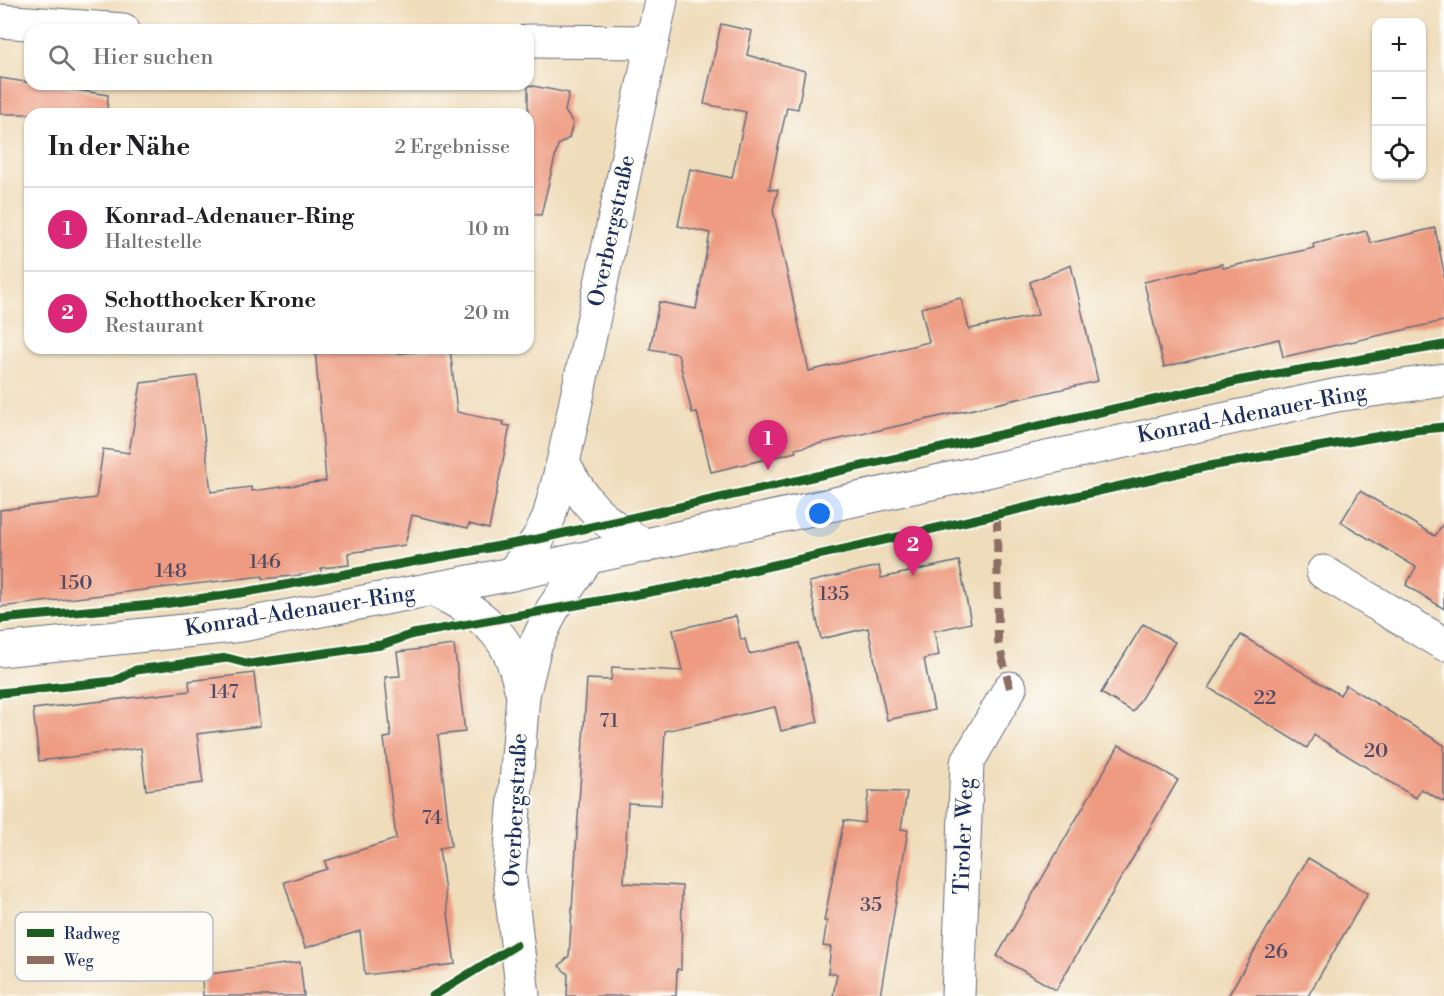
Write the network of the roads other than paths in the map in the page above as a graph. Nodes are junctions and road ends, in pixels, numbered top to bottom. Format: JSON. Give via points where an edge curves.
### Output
{"nodes":[{"id":1,"x":661,"y":0,"type":"edge"},
{"id":2,"x":0,"y":21,"type":"edge"},
{"id":3,"x":41,"y":24,"type":"edge"},
{"id":4,"x":534,"y":40,"type":"edge"},
{"id":5,"x":652,"y":42,"type":"junction"},
{"id":6,"x":1444,"y":380,"type":"edge"},
{"id":7,"x":563,"y":463,"type":"junction"},
{"id":8,"x":646,"y":546,"type":"junction"},
{"id":9,"x":588,"y":558,"type":"junction"},
{"id":10,"x":1323,"y":572,"type":"dead end"},
{"id":11,"x":512,"y":574,"type":"junction"},
{"id":12,"x":432,"y":589,"type":"junction"},
{"id":13,"x":1444,"y":644,"type":"edge"},
{"id":14,"x":0,"y":650,"type":"edge"},
{"id":15,"x":1010,"y":688,"type":"dead end"},
{"id":16,"x":523,"y":695,"type":"junction"},
{"id":17,"x":523,"y":996,"type":"edge"},
{"id":18,"x":958,"y":996,"type":"edge"}],
"edges":[{"from":1,"to":5,"type":"street","name":"Overbergstraße"},
{"from":2,"to":3,"type":"street"},
{"from":4,"to":5,"type":"street"},
{"from":5,"to":7,"type":"street","name":"Overbergstraße"},
{"from":6,"to":8,"type":"street","name":"Konrad-Adenauer-Ring","via":[[1337,395],[1101,444]]},
{"from":7,"to":8,"type":"street","via":[[576,489],[595,512],[618,531]]},
{"from":7,"to":11,"type":"street","name":"Overbergstraße","via":[[549,517]]},
{"from":8,"to":9,"type":"street","name":"Konrad-Adenauer-Ring"},
{"from":9,"to":11,"type":"street","name":"Konrad-Adenauer-Ring"},
{"from":9,"to":16,"type":"street","name":"Overbergstraße","via":[[552,610],[535,646]]},
{"from":10,"to":13,"type":"street"},
{"from":11,"to":12,"type":"street","name":"Konrad-Adenauer-Ring"},
{"from":12,"to":14,"type":"street","name":"Konrad-Adenauer-Ring","via":[[242,625]]},
{"from":12,"to":16,"type":"street","name":"Overbergstraße","via":[[469,607],[486,622],[510,653]]},
{"from":15,"to":18,"type":"street","name":"Tiroler Weg","via":[[967,763]]},
{"from":16,"to":17,"type":"street","name":"Overbergstraße","via":[[509,872]]}]}
